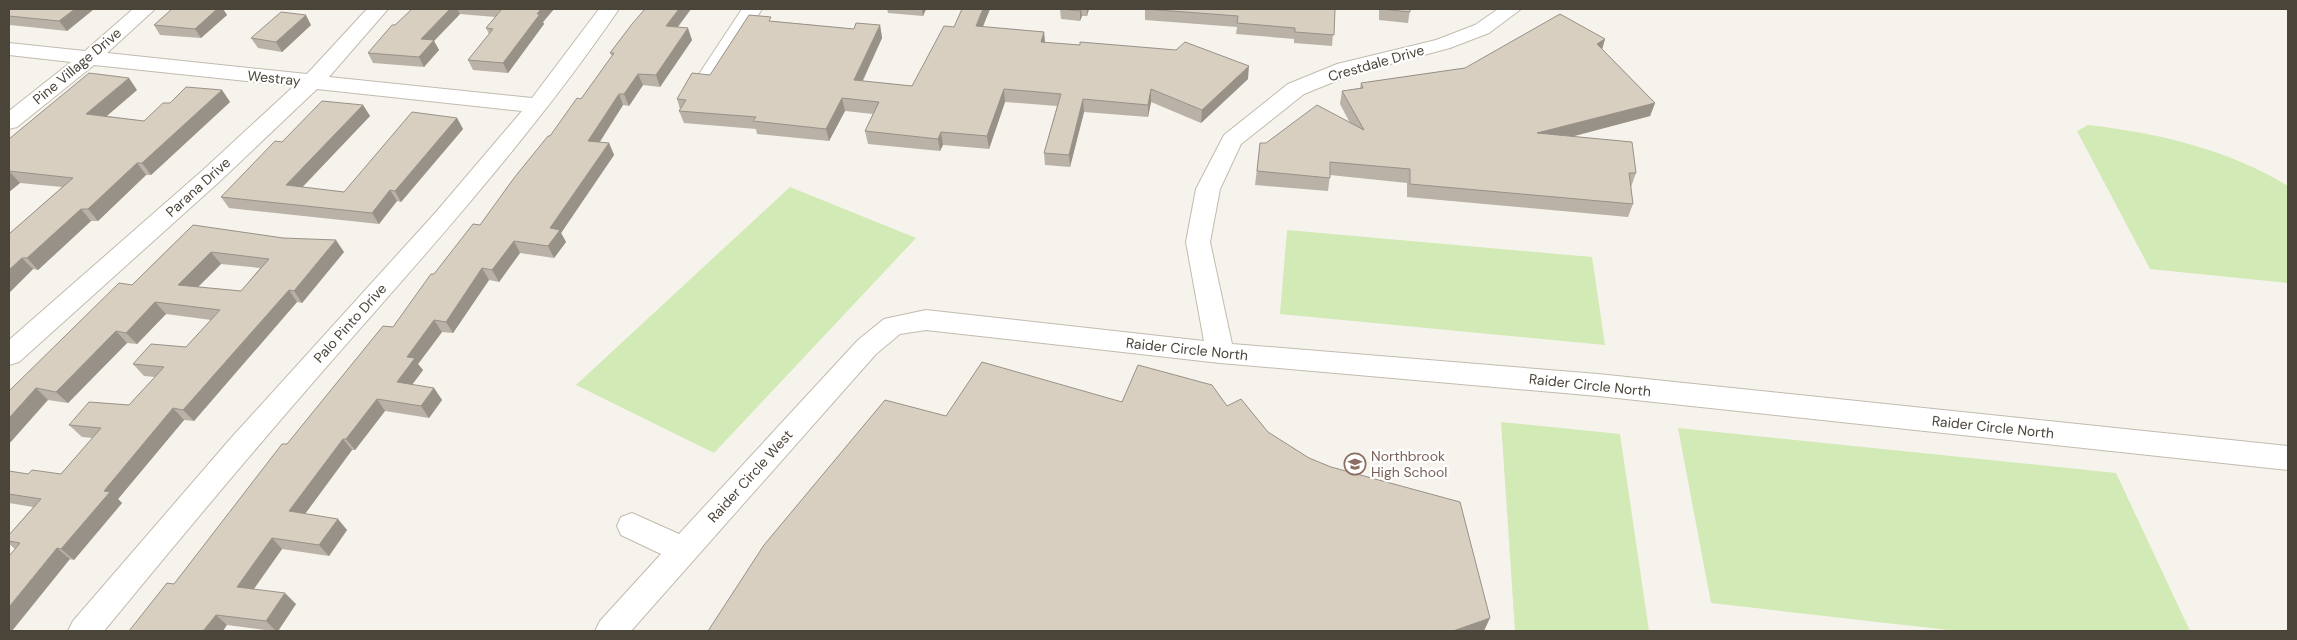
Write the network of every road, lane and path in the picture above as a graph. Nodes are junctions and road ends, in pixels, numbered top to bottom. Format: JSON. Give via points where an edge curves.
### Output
{"nodes":[{"id":1,"x":145,"y":9,"type":"edge"},
{"id":2,"x":378,"y":9,"type":"edge"},
{"id":3,"x":609,"y":9,"type":"edge"},
{"id":4,"x":759,"y":9,"type":"edge"},
{"id":5,"x":1493,"y":13,"type":"edge"},
{"id":6,"x":9,"y":49,"type":"edge"},
{"id":7,"x":89,"y":58,"type":"junction"},
{"id":8,"x":710,"y":74,"type":"edge"},
{"id":9,"x":312,"y":82,"type":"junction"},
{"id":10,"x":538,"y":106,"type":"junction"},
{"id":11,"x":9,"y":122,"type":"edge"},
{"id":12,"x":893,"y":326,"type":"joint"},
{"id":13,"x":1220,"y":353,"type":"junction"},
{"id":14,"x":9,"y":355,"type":"edge"},
{"id":15,"x":2288,"y":458,"type":"edge"},
{"id":16,"x":632,"y":526,"type":"dead end"},
{"id":17,"x":683,"y":550,"type":"junction"},
{"id":18,"x":84,"y":631,"type":"edge"},
{"id":19,"x":611,"y":631,"type":"edge"}],
"edges":[{"from":1,"to":7,"type":"street","name":"Pine Village Drive"},
{"from":2,"to":9,"type":"street","name":"Parana Drive"},
{"from":3,"to":10,"type":"street","name":"Palo Pinto Drive"},
{"from":4,"to":8,"type":"street"},
{"from":5,"to":13,"type":"street","name":"Crestdale Drive","via":[[1482,28],[1443,44],[1345,69],[1296,89],[1232,140],[1208,189],[1198,242]]},
{"from":6,"to":7,"type":"street","name":"Westray"},
{"from":7,"to":9,"type":"street","name":"Westray"},
{"from":7,"to":11,"type":"street","name":"Pine Village Drive"},
{"from":9,"to":10,"type":"street","name":"Westray"},
{"from":9,"to":14,"type":"street","name":"Parana Drive"},
{"from":10,"to":18,"type":"street","name":"Palo Pinto Drive","via":[[428,237],[234,452]]},
{"from":12,"to":13,"type":"street","name":"Raider Circle North","via":[[926,320]]},
{"from":12,"to":17,"type":"street","name":"Raider Circle West","via":[[861,354]]},
{"from":13,"to":15,"type":"street","name":"Raider Circle North","via":[[1598,385]]},
{"from":16,"to":17,"type":"street"},
{"from":17,"to":19,"type":"street","name":"Raider Circle West"}]}
